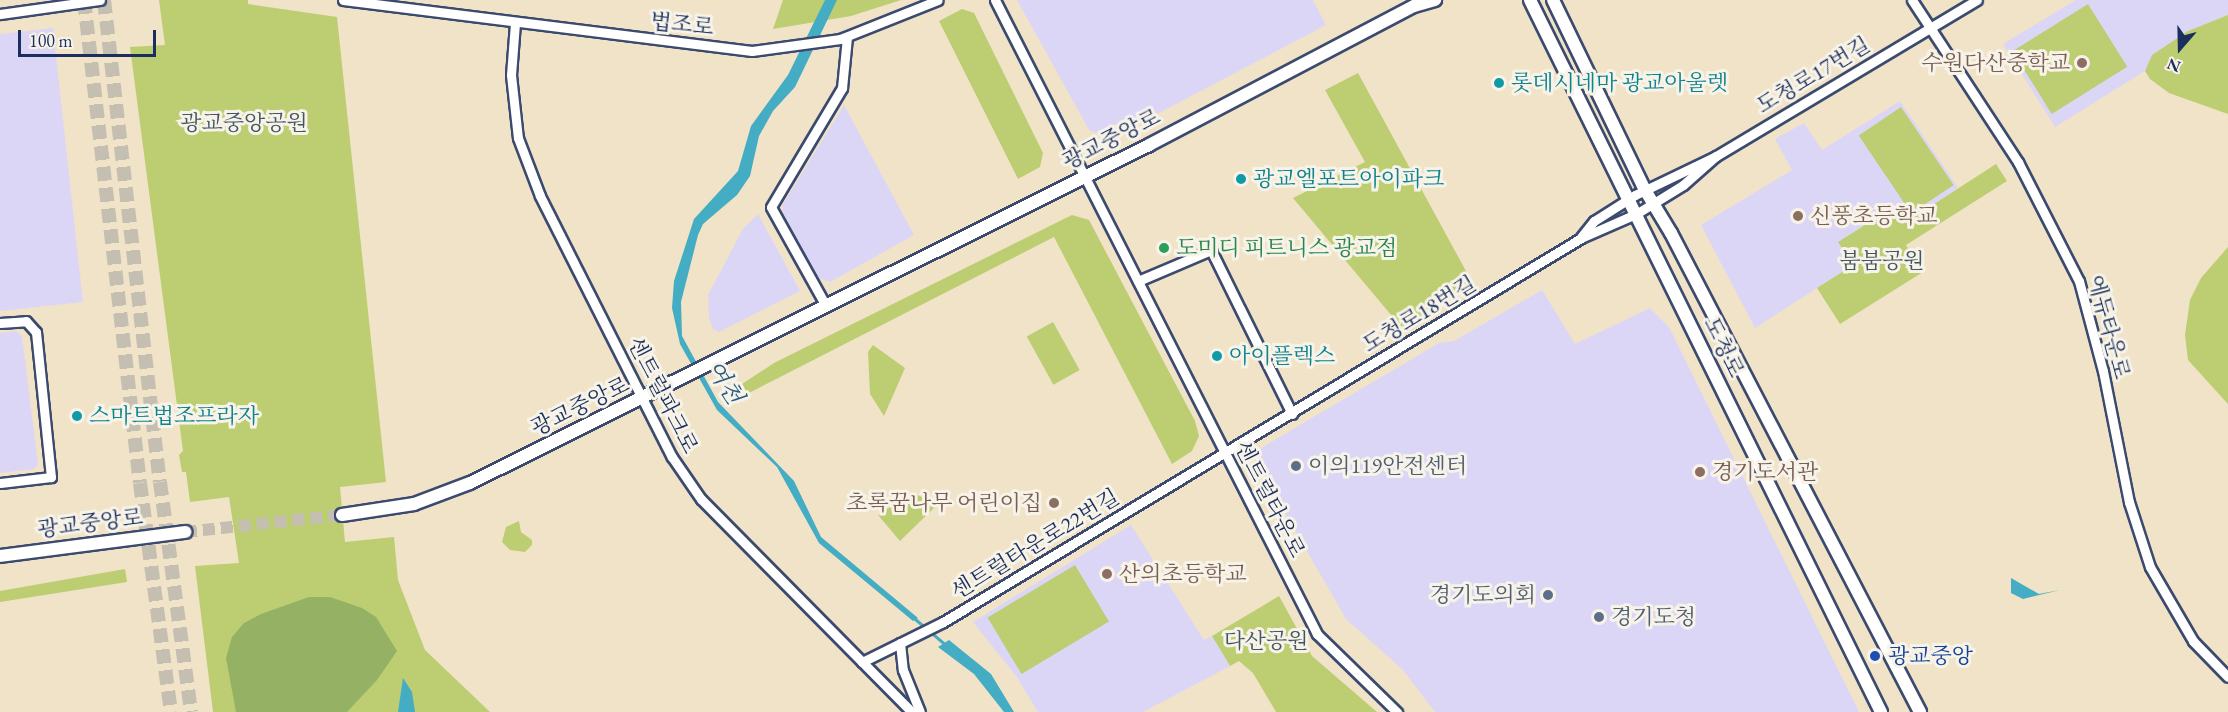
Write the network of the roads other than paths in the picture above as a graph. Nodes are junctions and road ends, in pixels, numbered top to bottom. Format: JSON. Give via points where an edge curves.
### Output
{"nodes":[{"id":1,"x":100,"y":0,"type":"edge"},
{"id":2,"x":344,"y":0,"type":"edge"},
{"id":3,"x":938,"y":0,"type":"edge"},
{"id":4,"x":995,"y":0,"type":"edge"},
{"id":5,"x":1435,"y":0,"type":"edge"},
{"id":6,"x":1530,"y":0,"type":"edge"},
{"id":7,"x":1553,"y":0,"type":"edge"},
{"id":8,"x":1912,"y":0,"type":"edge"},
{"id":9,"x":1977,"y":0,"type":"edge"},
{"id":10,"x":1418,"y":3,"type":"edge"},
{"id":11,"x":0,"y":14,"type":"edge"},
{"id":12,"x":515,"y":23,"type":"junction"},
{"id":13,"x":1930,"y":28,"type":"junction"},
{"id":14,"x":843,"y":38,"type":"junction"},
{"id":15,"x":1716,"y":156,"type":"junction"},
{"id":16,"x":1086,"y":176,"type":"junction"},
{"id":17,"x":1645,"y":190,"type":"junction"},
{"id":18,"x":1629,"y":199,"type":"junction"},
{"id":19,"x":1652,"y":204,"type":"junction"},
{"id":20,"x":1636,"y":214,"type":"junction"},
{"id":21,"x":1581,"y":238,"type":"junction"},
{"id":22,"x":1138,"y":281,"type":"junction"},
{"id":23,"x":825,"y":306,"type":"junction"},
{"id":24,"x":0,"y":322,"type":"edge"},
{"id":25,"x":643,"y":398,"type":"junction"},
{"id":26,"x":1292,"y":414,"type":"junction"},
{"id":27,"x":1225,"y":454,"type":"junction"},
{"id":28,"x":0,"y":483,"type":"edge"},
{"id":29,"x":342,"y":515,"type":"tunnel mouth"},
{"id":30,"x":185,"y":532,"type":"tunnel mouth"},
{"id":31,"x":0,"y":556,"type":"edge"},
{"id":32,"x":901,"y":642,"type":"junction"},
{"id":33,"x":862,"y":662,"type":"junction"},
{"id":34,"x":2228,"y":677,"type":"edge"},
{"id":35,"x":912,"y":712,"type":"edge"},
{"id":36,"x":920,"y":712,"type":"edge"},
{"id":37,"x":1397,"y":712,"type":"edge"},
{"id":38,"x":1881,"y":712,"type":"edge"},
{"id":39,"x":1920,"y":712,"type":"edge"}],
"edges":[{"from":1,"to":11,"type":"street"},
{"from":2,"to":12,"type":"street","name":"법조로"},
{"from":3,"to":14,"type":"street","name":"법조로"},
{"from":4,"to":16,"type":"street"},
{"from":5,"to":10,"type":"main road","name":"광교중앙로"},
{"from":6,"to":18,"type":"main road","name":"도청로"},
{"from":7,"to":17,"type":"main road","name":"도청로"},
{"from":8,"to":13,"type":"street","name":"에듀타운로"},
{"from":9,"to":13,"type":"street","name":"도청로17번길"},
{"from":10,"to":16,"type":"main road","name":"광교중앙로"},
{"from":12,"to":14,"type":"street","name":"법조로","via":[[691,46],[771,49]]},
{"from":12,"to":25,"type":"street","name":"센트럴파크로","via":[[511,75],[518,138],[540,196]]},
{"from":13,"to":15,"type":"street","name":"도청로17번길"},
{"from":13,"to":34,"type":"street","name":"에듀타운로","via":[[2018,162],[2079,281],[2103,371],[2129,502],[2150,567],[2193,641]]},
{"from":14,"to":23,"type":"street","via":[[842,88],[771,207]]},
{"from":15,"to":17,"type":"street","name":"도청로17번길"},
{"from":15,"to":19,"type":"street","name":"도청로17번길","via":[[1683,185]]},
{"from":16,"to":22,"type":"street","name":"센트럴타운로"},
{"from":16,"to":23,"type":"main road","name":"광교중앙로"},
{"from":17,"to":18,"type":"street","name":"도청로17번길"},
{"from":17,"to":19,"type":"main road","name":"도청로"},
{"from":18,"to":20,"type":"main road","name":"도청로"},
{"from":18,"to":21,"type":"street","name":"도청로17번길","via":[[1594,221]]},
{"from":19,"to":20,"type":"street","name":"도청로17번길"},
{"from":19,"to":39,"type":"main road","name":"도청로"},
{"from":20,"to":21,"type":"street","name":"도청로18번길"},
{"from":20,"to":38,"type":"main road","name":"도청로"},
{"from":21,"to":26,"type":"street","name":"도청로18번길"},
{"from":22,"to":26,"type":"street","via":[[1210,250]]},
{"from":22,"to":27,"type":"street","name":"센트럴타운로"},
{"from":23,"to":25,"type":"main road","name":"광교중앙로"},
{"from":24,"to":28,"type":"street","via":[[26,321],[36,332],[51,477]]},
{"from":25,"to":29,"type":"main road","name":"광교중앙로","via":[[446,494],[386,510]]},
{"from":25,"to":33,"type":"street","name":"센트럴파크로","via":[[672,457],[701,499]]},
{"from":26,"to":27,"type":"street","name":"도청로18번길"},
{"from":27,"to":32,"type":"street","name":"센트럴타운로22번길","via":[[943,622]]},
{"from":27,"to":37,"type":"street","name":"센트럴타운로","via":[[1317,634]]},
{"from":30,"to":31,"type":"main road","name":"광교중앙로"},
{"from":32,"to":33,"type":"street","name":"센트럴타운로22번길"},
{"from":32,"to":36,"type":"street","via":[[903,670]]},
{"from":33,"to":35,"type":"street","name":"센트럴파크로"}]}
